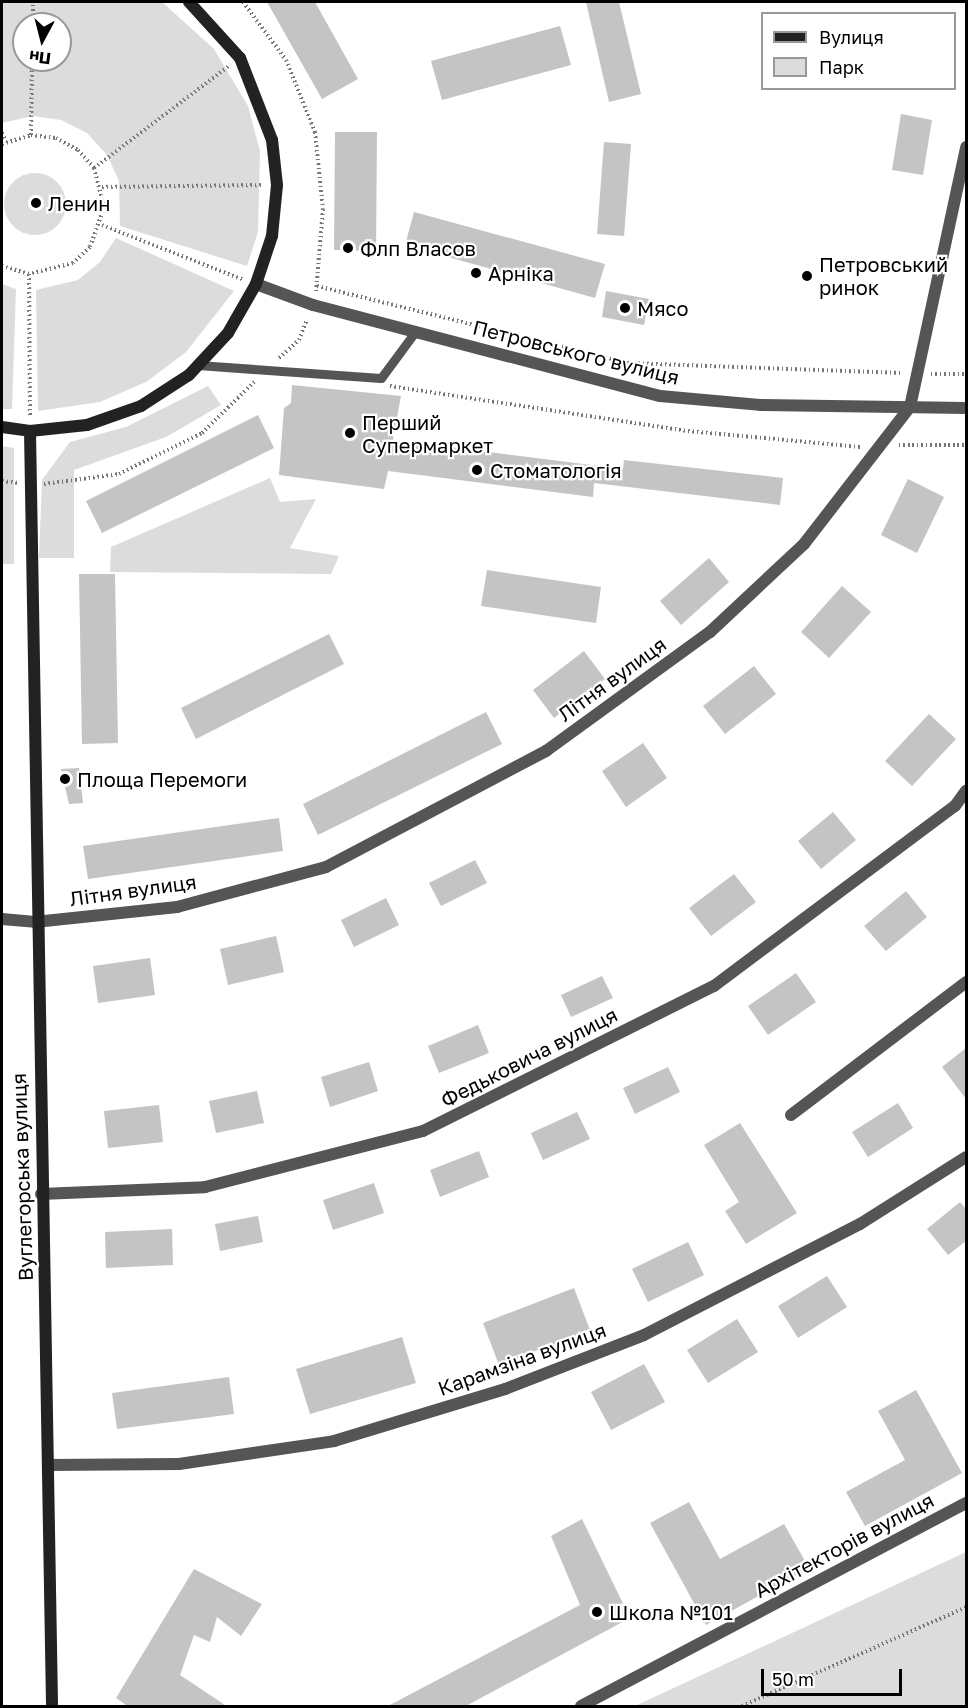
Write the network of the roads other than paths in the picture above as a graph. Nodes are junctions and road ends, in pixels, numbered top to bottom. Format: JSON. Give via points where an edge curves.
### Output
{"nodes":[{"id":1,"x":189,"y":2,"type":"edge"},
{"id":2,"x":966,"y":147,"type":"edge"},
{"id":3,"x":256,"y":284,"type":"junction"},
{"id":4,"x":415,"y":332,"type":"junction"},
{"id":5,"x":198,"y":365,"type":"junction"},
{"id":6,"x":910,"y":407,"type":"junction"},
{"id":7,"x":966,"y":408,"type":"edge"},
{"id":8,"x":2,"y":427,"type":"edge"},
{"id":9,"x":30,"y":431,"type":"junction"},
{"id":10,"x":966,"y":791,"type":"edge"},
{"id":11,"x":2,"y":919,"type":"edge"},
{"id":12,"x":34,"y":922,"type":"junction"},
{"id":13,"x":966,"y":982,"type":"edge"},
{"id":14,"x":791,"y":1115,"type":"dead end"},
{"id":15,"x":966,"y":1157,"type":"edge"},
{"id":16,"x":41,"y":1194,"type":"junction"},
{"id":17,"x":49,"y":1465,"type":"junction"},
{"id":18,"x":966,"y":1503,"type":"edge"},
{"id":19,"x":52,"y":1707,"type":"edge"},
{"id":20,"x":581,"y":1707,"type":"edge"}],
"edges":[{"from":1,"to":3,"type":"main road","via":[[240,58],[272,140],[277,184],[272,236]]},
{"from":2,"to":6,"type":"street","name":"Літня вулиця","via":[[921,374]]},
{"from":3,"to":4,"type":"street","name":"Петровського вулиця","via":[[313,305]]},
{"from":3,"to":5,"type":"main road","via":[[228,333]]},
{"from":4,"to":5,"type":"lane","via":[[381,378]]},
{"from":4,"to":6,"type":"street","name":"Петровського вулиця","via":[[660,396],[760,405]]},
{"from":5,"to":9,"type":"main road","via":[[141,406],[87,425]]},
{"from":6,"to":7,"type":"street","name":"Петровського вулиця"},
{"from":6,"to":12,"type":"street","name":"Літня вулиця","via":[[804,544],[710,632],[546,751],[326,867],[177,907]]},
{"from":8,"to":9,"type":"main road"},
{"from":9,"to":12,"type":"main road","name":"Вуглегорська вулиця"},
{"from":10,"to":16,"type":"street","name":"Федьковича вулиця","via":[[955,806],[714,986],[423,1131],[205,1187]]},
{"from":11,"to":12,"type":"street","name":"Літня вулиця"},
{"from":12,"to":16,"type":"main road","name":"Вуглегорська вулиця"},
{"from":13,"to":14,"type":"street"},
{"from":15,"to":17,"type":"street","name":"Карамзіна вулиця","via":[[860,1224],[644,1335],[505,1389],[334,1441],[179,1464]]},
{"from":16,"to":17,"type":"main road","name":"Вуглегорська вулиця"},
{"from":17,"to":19,"type":"main road","name":"Вуглегорська вулиця"},
{"from":18,"to":20,"type":"street","name":"Архітекторів вулиця"}]}
